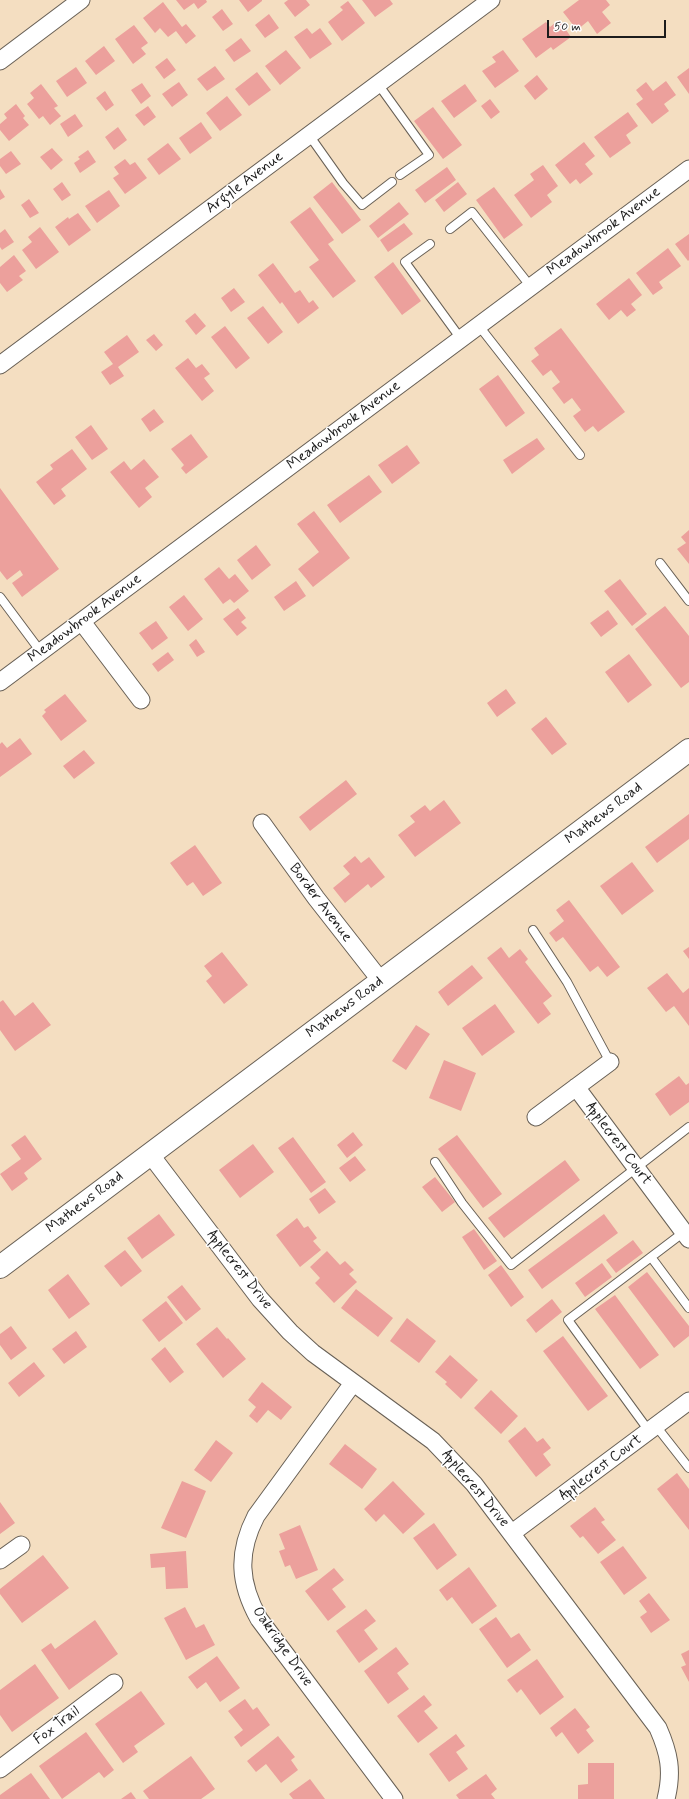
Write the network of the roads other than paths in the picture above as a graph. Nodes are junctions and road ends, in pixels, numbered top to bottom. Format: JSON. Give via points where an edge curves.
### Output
{"nodes":[{"id":1,"x":81,"y":0,"type":"edge"},
{"id":2,"x":491,"y":0,"type":"edge"},
{"id":3,"x":0,"y":61,"type":"edge"},
{"id":4,"x":378,"y":84,"type":"junction"},
{"id":5,"x":309,"y":135,"type":"junction"},
{"id":6,"x":689,"y":169,"type":"edge"},
{"id":7,"x":400,"y":175,"type":"dead end"},
{"id":8,"x":392,"y":182,"type":"dead end"},
{"id":9,"x":450,"y":229,"type":"dead end"},
{"id":10,"x":430,"y":244,"type":"dead end"},
{"id":11,"x":531,"y":287,"type":"junction"},
{"id":12,"x":479,"y":326,"type":"junction"},
{"id":13,"x":461,"y":339,"type":"junction"},
{"id":14,"x":0,"y":365,"type":"edge"},
{"id":15,"x":580,"y":455,"type":"dead end"},
{"id":16,"x":660,"y":564,"type":"dead end"},
{"id":17,"x":0,"y":598,"type":"edge"},
{"id":18,"x":689,"y":602,"type":"edge"},
{"id":19,"x":82,"y":622,"type":"junction"},
{"id":20,"x":41,"y":652,"type":"junction"},
{"id":21,"x":0,"y":682,"type":"edge"},
{"id":22,"x":141,"y":700,"type":"dead end"},
{"id":23,"x":689,"y":750,"type":"edge"},
{"id":24,"x":262,"y":822,"type":"dead end"},
{"id":25,"x":533,"y":930,"type":"dead end"},
{"id":26,"x":381,"y":981,"type":"junction"},
{"id":27,"x":610,"y":1062,"type":"joint"},
{"id":28,"x":576,"y":1087,"type":"junction"},
{"id":29,"x":536,"y":1117,"type":"dead end"},
{"id":30,"x":689,"y":1127,"type":"edge"},
{"id":31,"x":150,"y":1154,"type":"junction"},
{"id":32,"x":435,"y":1162,"type":"dead end"},
{"id":33,"x":635,"y":1168,"type":"junction"},
{"id":34,"x":686,"y":1235,"type":"edge"},
{"id":35,"x":651,"y":1256,"type":"junction"},
{"id":36,"x":0,"y":1267,"type":"edge"},
{"id":37,"x":689,"y":1308,"type":"edge"},
{"id":38,"x":353,"y":1383,"type":"junction"},
{"id":39,"x":689,"y":1401,"type":"edge"},
{"id":40,"x":653,"y":1429,"type":"junction"},
{"id":41,"x":689,"y":1468,"type":"edge"},
{"id":42,"x":512,"y":1533,"type":"junction"},
{"id":43,"x":21,"y":1545,"type":"dead end"},
{"id":44,"x":0,"y":1560,"type":"edge"},
{"id":45,"x":114,"y":1683,"type":"dead end"},
{"id":46,"x":0,"y":1769,"type":"edge"},
{"id":47,"x":394,"y":1799,"type":"edge"},
{"id":48,"x":666,"y":1799,"type":"edge"}],
"edges":[{"from":1,"to":3,"type":"street"},
{"from":2,"to":4,"type":"street","name":"Argyle Avenue"},
{"from":4,"to":5,"type":"street","name":"Argyle Avenue"},
{"from":4,"to":7,"type":"lane","via":[[429,155]]},
{"from":5,"to":8,"type":"lane","via":[[343,184],[362,205]]},
{"from":5,"to":14,"type":"street","name":"Argyle Avenue"},
{"from":6,"to":11,"type":"street","name":"Meadowbrook Avenue"},
{"from":9,"to":11,"type":"lane","via":[[472,212]]},
{"from":10,"to":13,"type":"lane","via":[[406,262]]},
{"from":11,"to":12,"type":"street","name":"Meadowbrook Avenue"},
{"from":12,"to":13,"type":"street","name":"Meadowbrook Avenue"},
{"from":12,"to":15,"type":"lane"},
{"from":13,"to":19,"type":"street","name":"Meadowbrook Avenue"},
{"from":16,"to":18,"type":"lane"},
{"from":17,"to":20,"type":"lane"},
{"from":19,"to":20,"type":"street","name":"Meadowbrook Avenue"},
{"from":19,"to":22,"type":"street"},
{"from":20,"to":21,"type":"street","name":"Meadowbrook Avenue"},
{"from":23,"to":26,"type":"street","name":"Mathews Road"},
{"from":24,"to":26,"type":"street","name":"Border Avenue","via":[[316,898]]},
{"from":25,"to":27,"type":"lane","via":[[567,982]]},
{"from":26,"to":31,"type":"street","name":"Mathews Road"},
{"from":27,"to":28,"type":"street","name":"Applecrest Court"},
{"from":28,"to":29,"type":"street","name":"Applecrest Court"},
{"from":28,"to":33,"type":"street","name":"Applecrest Court"},
{"from":30,"to":33,"type":"lane"},
{"from":31,"to":36,"type":"street","name":"Mathews Road"},
{"from":31,"to":38,"type":"street","name":"Applecrest Drive","via":[[260,1299],[313,1353]]},
{"from":32,"to":33,"type":"lane","via":[[462,1203],[511,1265]]},
{"from":33,"to":34,"type":"street","name":"Applecrest Court"},
{"from":34,"to":35,"type":"lane"},
{"from":35,"to":37,"type":"lane"},
{"from":35,"to":40,"type":"lane","via":[[568,1320]]},
{"from":38,"to":42,"type":"street","name":"Applecrest Drive","via":[[433,1441],[474,1484]]},
{"from":38,"to":47,"type":"street","name":"Oakridge Drive","via":[[256,1516],[246,1540],[242,1568],[245,1588],[259,1619]]},
{"from":39,"to":40,"type":"street","name":"Applecrest Court"},
{"from":40,"to":41,"type":"lane"},
{"from":40,"to":42,"type":"street","name":"Applecrest Court"},
{"from":42,"to":48,"type":"street","name":"Applecrest Drive","via":[[658,1728],[669,1761],[670,1775]]},
{"from":43,"to":44,"type":"street"},
{"from":45,"to":46,"type":"street","name":"Fox Trail"}]}
